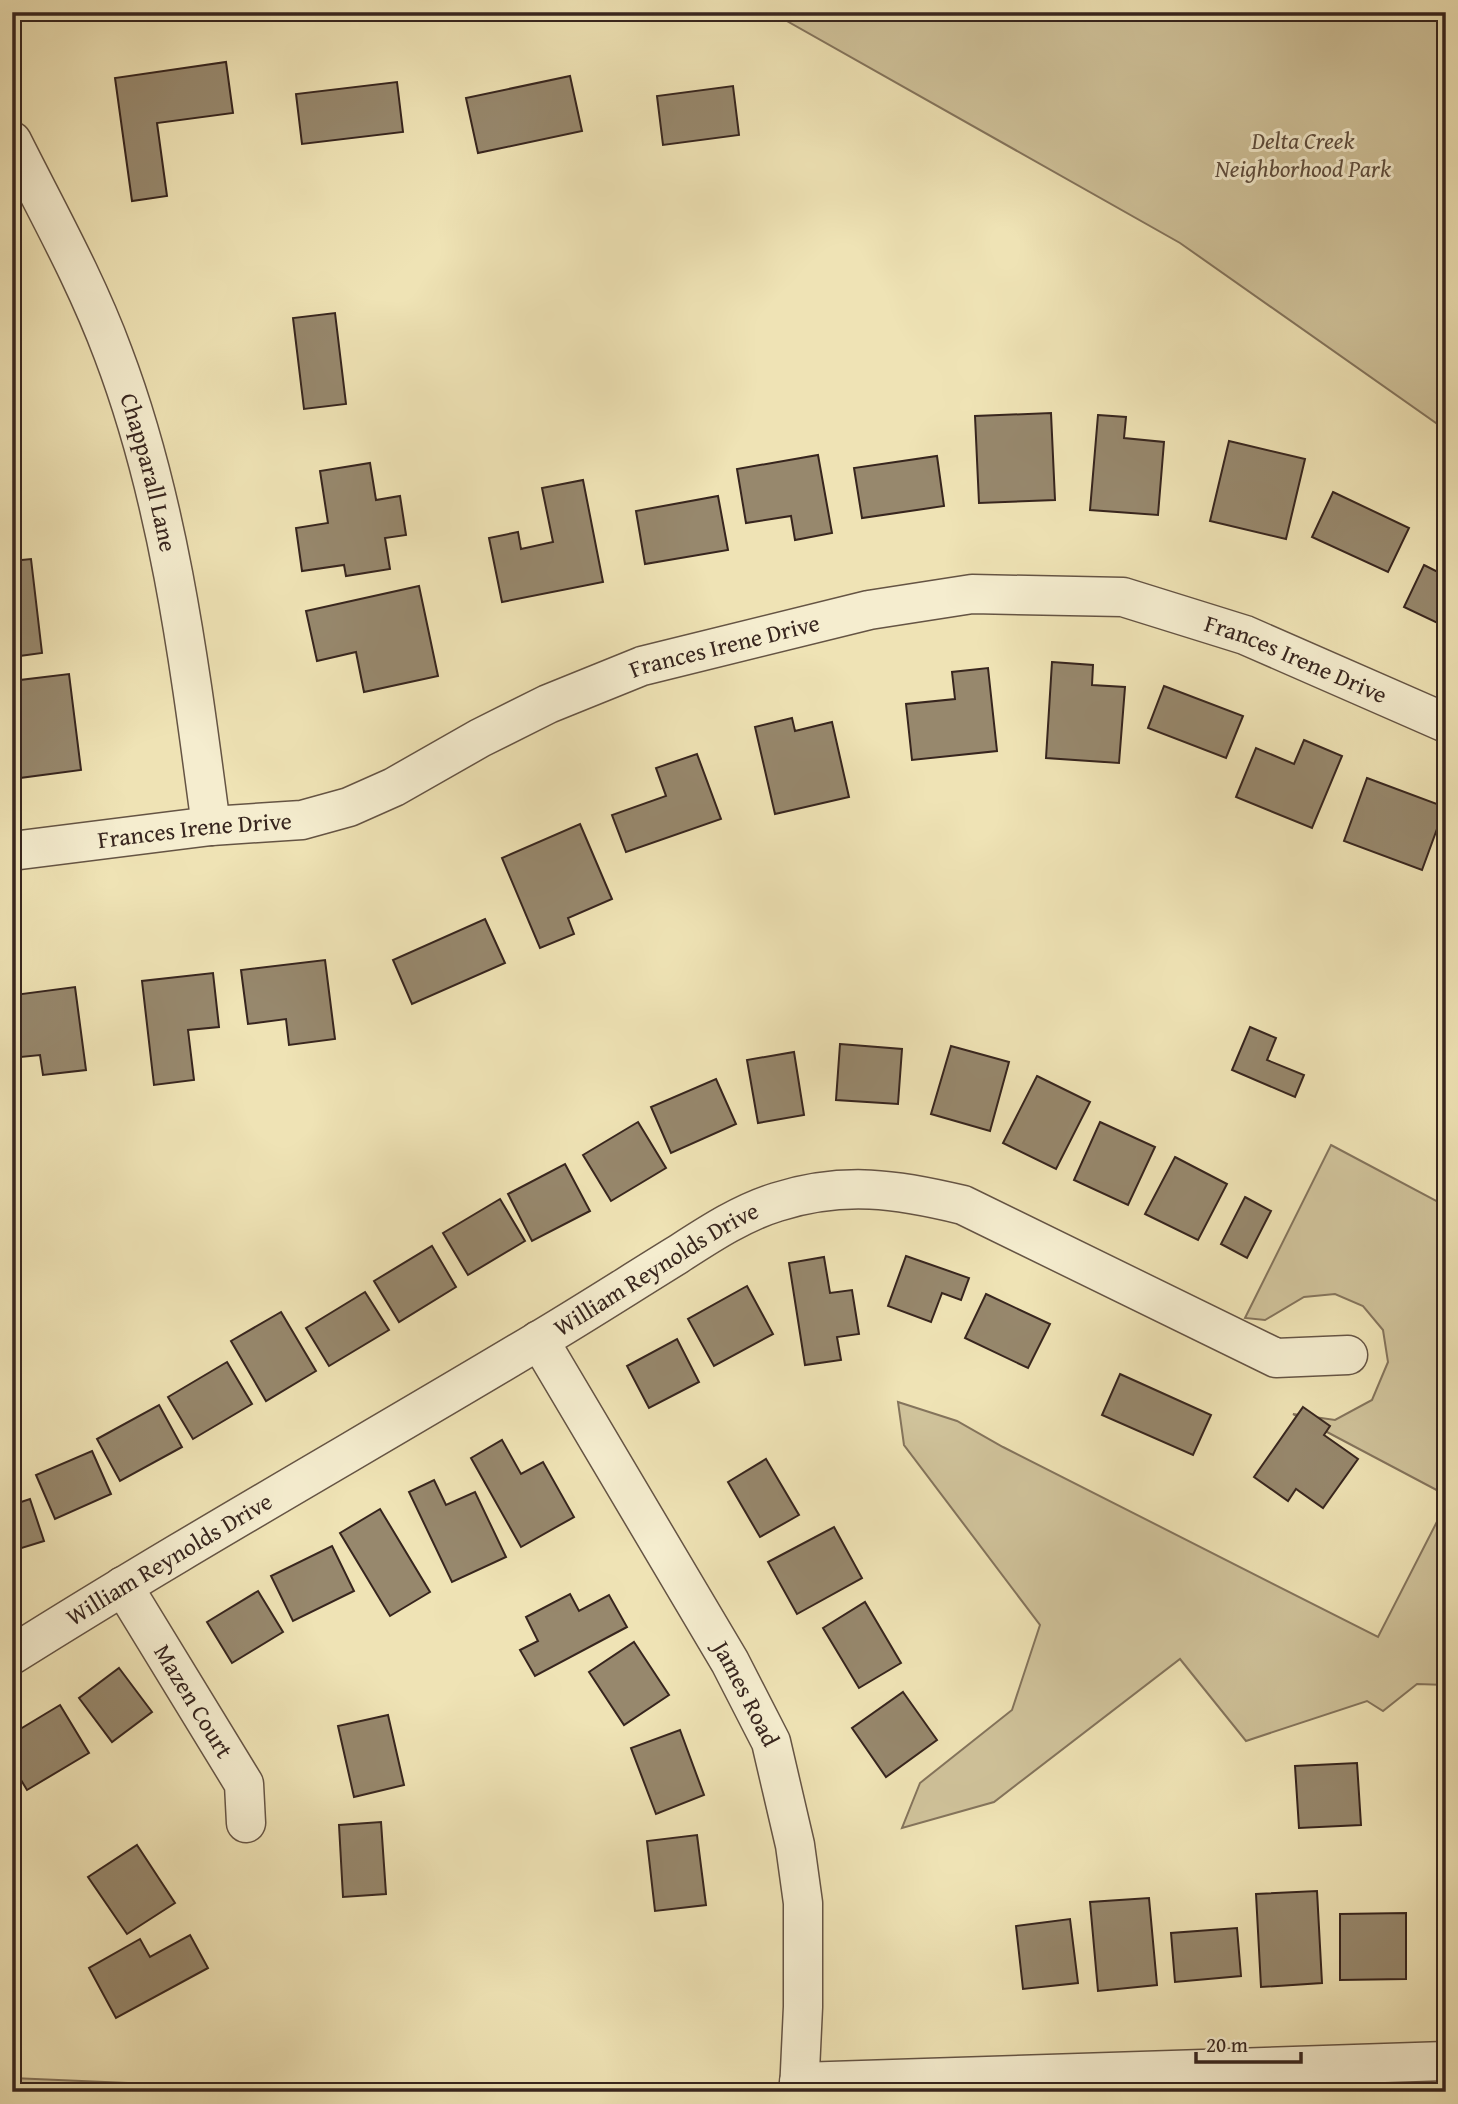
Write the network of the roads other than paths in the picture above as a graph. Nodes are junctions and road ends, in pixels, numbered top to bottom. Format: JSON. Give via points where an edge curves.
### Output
{"nodes":[{"id":1,"x":12,"y":141,"type":"edge"},
{"id":2,"x":1446,"y":723,"type":"edge"},
{"id":3,"x":211,"y":826,"type":"junction"},
{"id":4,"x":12,"y":851,"type":"edge"},
{"id":5,"x":539,"y":1340,"type":"junction"},
{"id":6,"x":1348,"y":1355,"type":"dead end"},
{"id":7,"x":123,"y":1586,"type":"junction"},
{"id":8,"x":12,"y":1655,"type":"edge"},
{"id":9,"x":246,"y":1823,"type":"dead end"},
{"id":10,"x":1446,"y":2061,"type":"edge"},
{"id":11,"x":799,"y":2087,"type":"edge"}],
"edges":[{"from":1,"to":3,"type":"street","name":"Chapparall Lane","via":[[95,310],[143,444],[183,621]]},
{"from":2,"to":3,"type":"street","name":"Frances Irene Drive","via":[[1245,635],[1123,597],[972,594],[869,610],[642,666],[548,704],[349,807],[302,820]]},
{"from":3,"to":4,"type":"street","name":"Frances Irene Drive"},
{"from":5,"to":6,"type":"street","name":"William Reynolds Drive","via":[[729,1223],[775,1202],[824,1190],[870,1188],[964,1205],[1276,1358]]},
{"from":5,"to":7,"type":"street","name":"William Reynolds Drive"},
{"from":5,"to":11,"type":"street","name":"James Road","via":[[730,1662],[771,1742],[803,1903]]},
{"from":7,"to":8,"type":"street","name":"William Reynolds Drive"},
{"from":7,"to":9,"type":"street","name":"Mazen Court","via":[[244,1784]]},
{"from":10,"to":11,"type":"street"}]}
